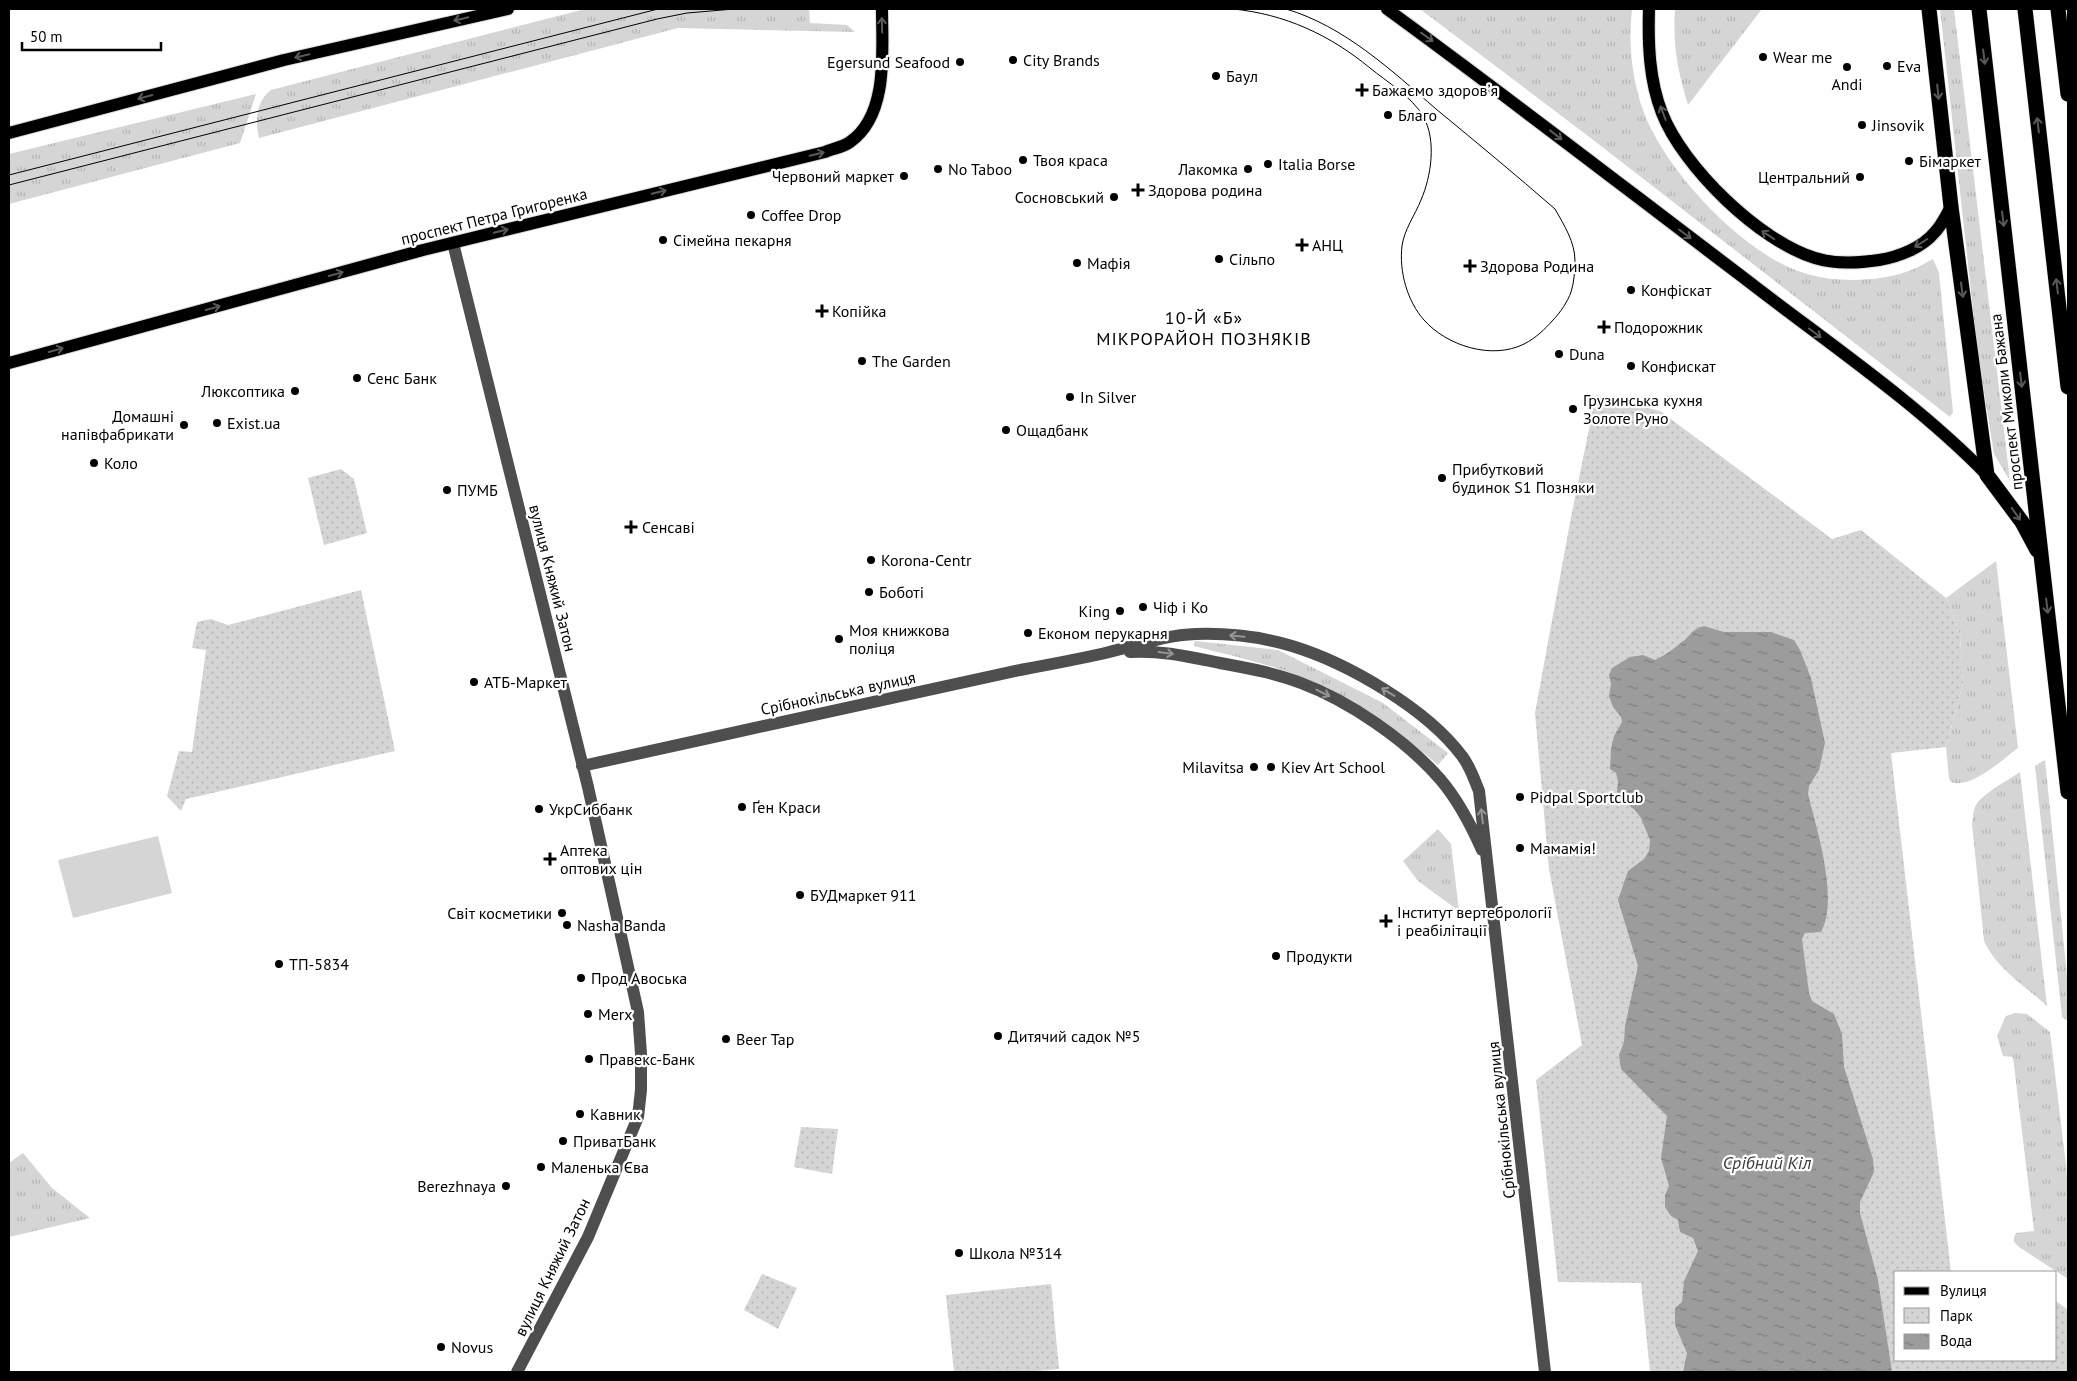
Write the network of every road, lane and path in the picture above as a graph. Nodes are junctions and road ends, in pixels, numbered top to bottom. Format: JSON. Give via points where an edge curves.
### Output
{"nodes":[{"id":1,"x":508,"y":9,"type":"edge"},
{"id":2,"x":882,"y":9,"type":"edge"},
{"id":3,"x":1387,"y":9,"type":"edge"},
{"id":4,"x":1649,"y":9,"type":"edge"},
{"id":5,"x":1929,"y":9,"type":"edge"},
{"id":6,"x":1978,"y":9,"type":"edge"},
{"id":7,"x":2025,"y":9,"type":"edge"},
{"id":8,"x":2058,"y":9,"type":"edge"},
{"id":9,"x":2068,"y":94,"type":"edge"},
{"id":10,"x":9,"y":133,"type":"edge"},
{"id":11,"x":1951,"y":206,"type":"junction"},
{"id":12,"x":453,"y":242,"type":"junction"},
{"id":13,"x":9,"y":363,"type":"edge"},
{"id":14,"x":2068,"y":387,"type":"edge"},
{"id":15,"x":1987,"y":476,"type":"junction"},
{"id":16,"x":2042,"y":558,"type":"junction"},
{"id":17,"x":1100,"y":654,"type":"junction"},
{"id":18,"x":582,"y":766,"type":"junction"},
{"id":19,"x":2068,"y":792,"type":"edge"},
{"id":20,"x":1488,"y":864,"type":"junction"},
{"id":21,"x":517,"y":1372,"type":"edge"},
{"id":22,"x":1545,"y":1372,"type":"edge"}],
"edges":[{"from":1,"to":10,"type":"main road","one_way":true,"via":[[284,60]]},
{"from":12,"to":2,"type":"main road","name":"проспект Петра Григоренка","one_way":true,"via":[[825,152],[849,143],[865,128],[878,100]]},
{"from":3,"to":15,"type":"main road","one_way":true,"via":[[1878,381],[1960,448]]},
{"from":11,"to":4,"type":"main road","one_way":true,"via":[[1936,232],[1922,244],[1892,258],[1842,262],[1816,258],[1764,233],[1700,172],[1666,121],[1652,74]]},
{"from":5,"to":11,"type":"highway","one_way":true},
{"from":6,"to":16,"type":"highway","name":"проспект Миколи Бажана","one_way":true},
{"from":14,"to":7,"type":"highway","one_way":true},
{"from":8,"to":9,"type":"highway"},
{"from":11,"to":15,"type":"highway","one_way":true},
{"from":13,"to":12,"type":"main road","name":"проспект Петра Григоренка","one_way":true},
{"from":12,"to":18,"type":"street","name":"вулиця Княжий Затон"},
{"from":15,"to":16,"type":"highway","one_way":true,"via":[[2022,522]]},
{"from":16,"to":19,"type":"highway","name":"проспект Миколи Бажана","one_way":true},
{"from":17,"to":18,"type":"street","name":"Срібнокільська вулиця"},
{"from":17,"to":20,"type":"street","name":"Срібнокільська вулиця","one_way":true,"via":[[1150,651],[1177,654],[1271,673],[1335,699],[1383,729],[1439,778],[1468,821]]},
{"from":20,"to":17,"type":"street","name":"Срібнокільська вулиця","one_way":true,"via":[[1479,791],[1463,757],[1427,721],[1377,685],[1306,651],[1253,638],[1196,634]]},
{"from":18,"to":21,"type":"street","name":"вулиця Княжий Затон","via":[[638,1012],[641,1090],[638,1117],[588,1238]]},
{"from":20,"to":22,"type":"street","name":"Срібнокільська вулиця"}]}
